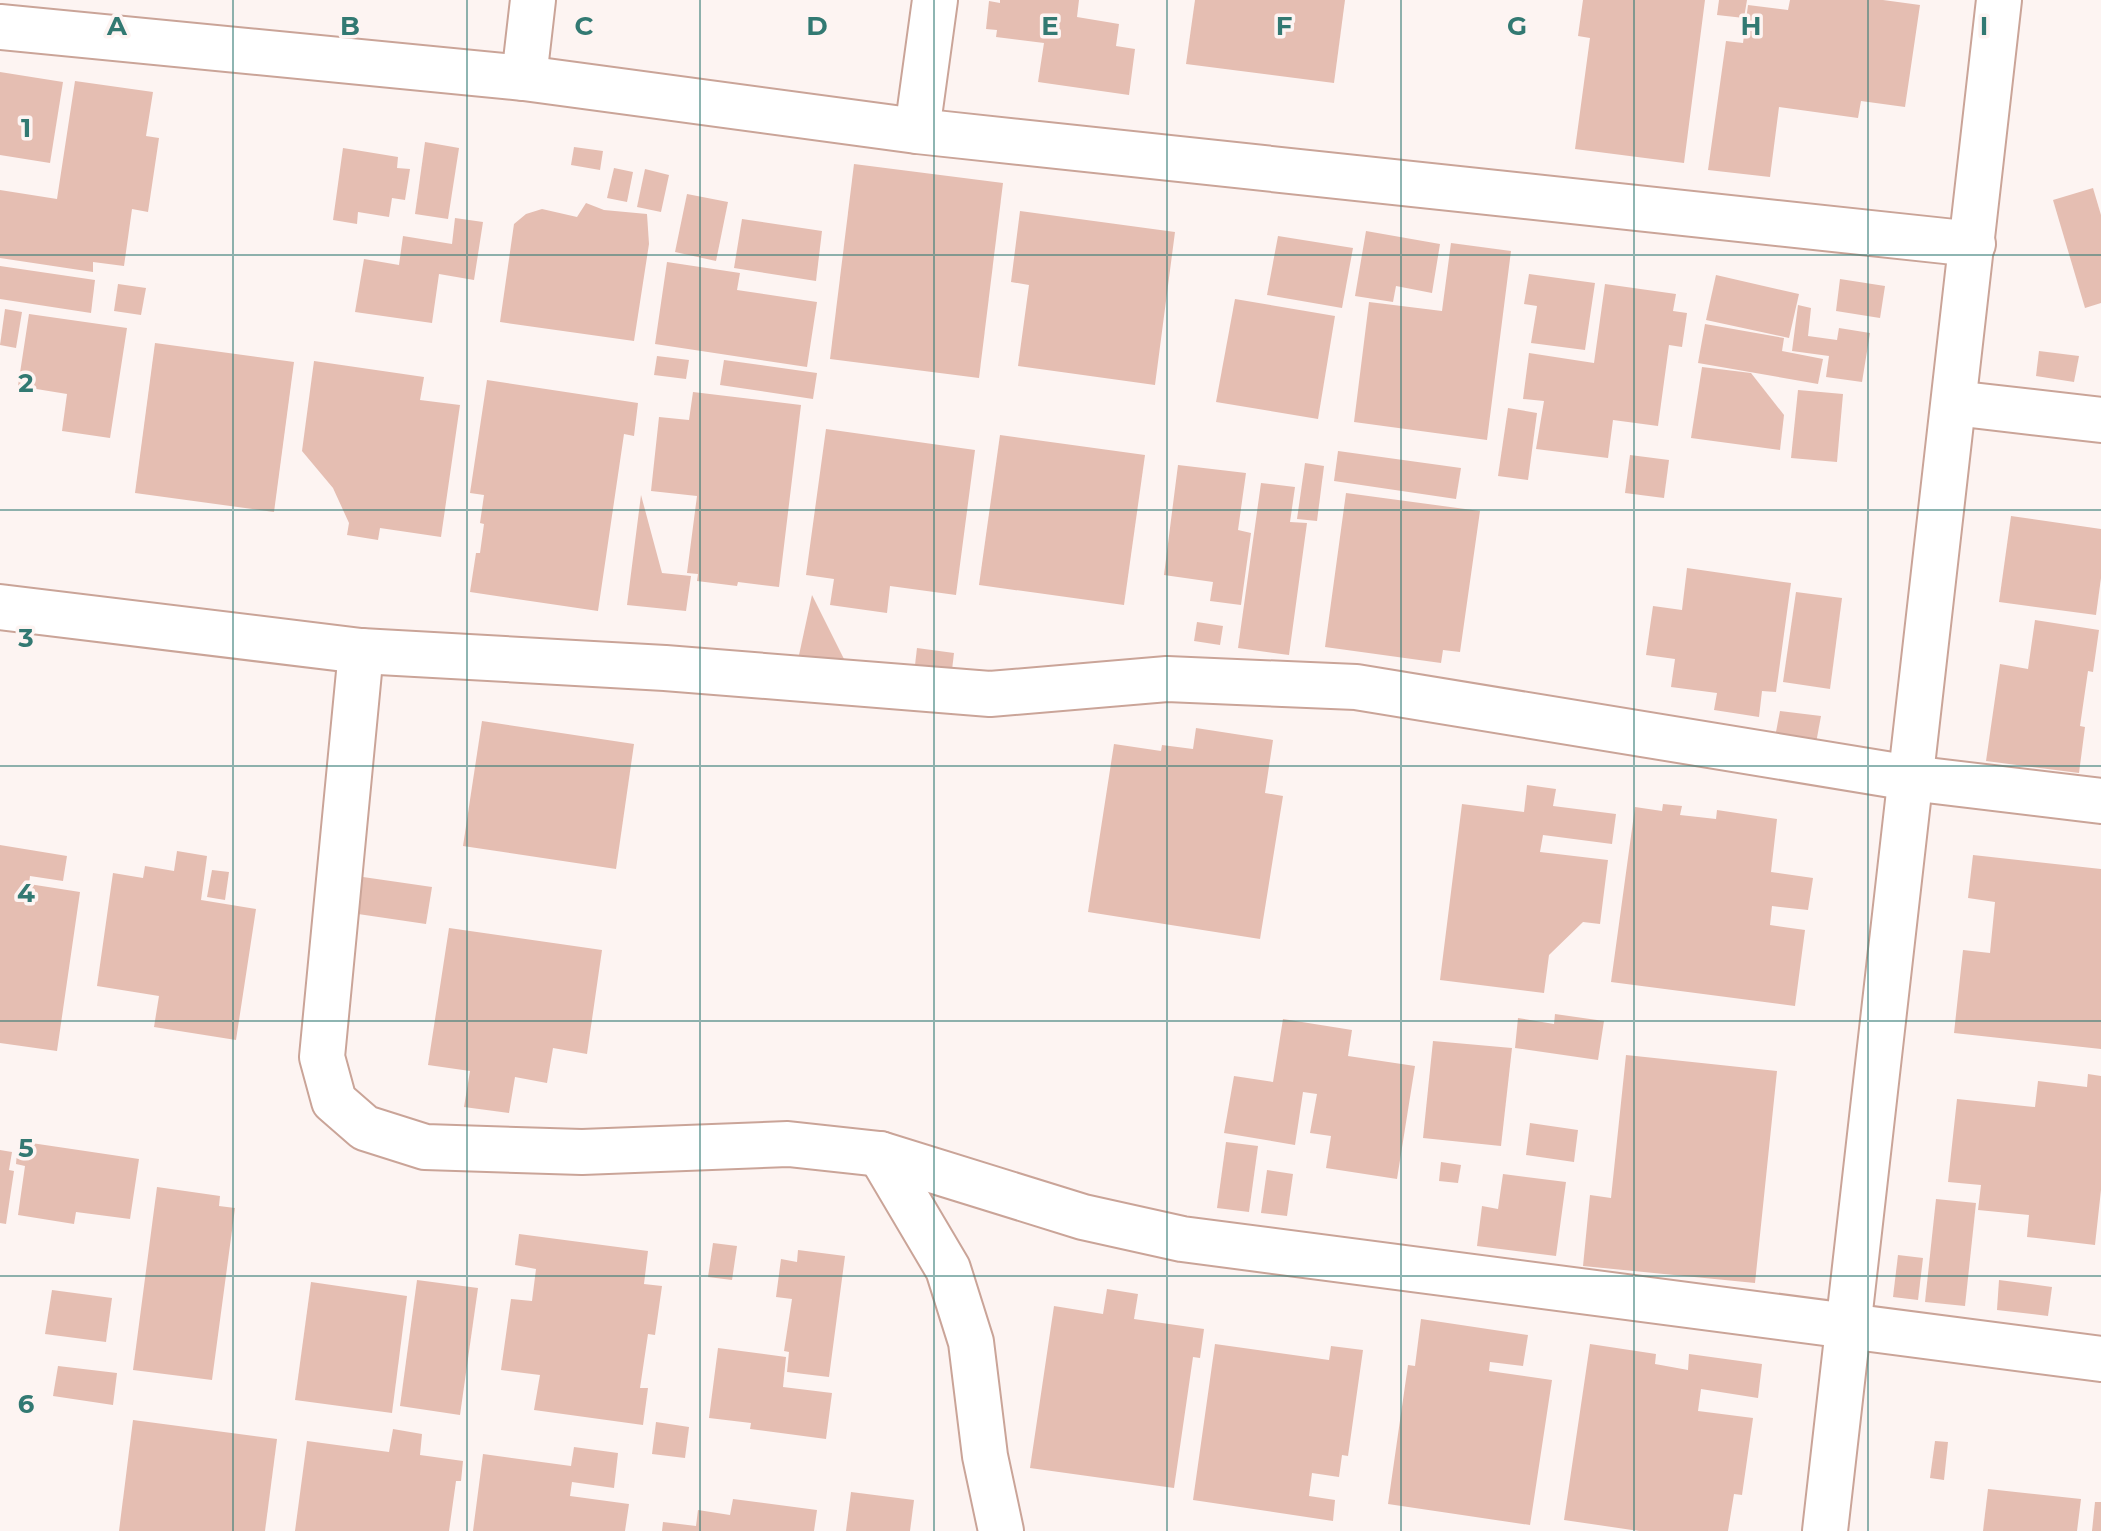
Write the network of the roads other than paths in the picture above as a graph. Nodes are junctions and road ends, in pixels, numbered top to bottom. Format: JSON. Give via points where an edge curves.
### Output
{"nodes":[{"id":1,"x":533,"y":0,"type":"edge"},
{"id":2,"x":935,"y":0,"type":"edge"},
{"id":3,"x":1999,"y":0,"type":"edge"},
{"id":4,"x":0,"y":27,"type":"edge"},
{"id":5,"x":524,"y":78,"type":"junction"},
{"id":6,"x":917,"y":131,"type":"junction"},
{"id":7,"x":1973,"y":244,"type":"junction"},
{"id":8,"x":1954,"y":403,"type":"junction"},
{"id":9,"x":2101,"y":420,"type":"edge"},
{"id":10,"x":0,"y":607,"type":"edge"},
{"id":11,"x":361,"y":651,"type":"junction"},
{"id":12,"x":1910,"y":778,"type":"junction"},
{"id":13,"x":2101,"y":801,"type":"edge"},
{"id":14,"x":880,"y":1154,"type":"junction"},
{"id":15,"x":1850,"y":1327,"type":"junction"},
{"id":16,"x":2101,"y":1359,"type":"edge"},
{"id":17,"x":1001,"y":1531,"type":"edge"},
{"id":18,"x":1825,"y":1531,"type":"edge"}],
"edges":[{"from":1,"to":5,"type":"street"},
{"from":2,"to":6,"type":"street"},
{"from":3,"to":7,"type":"street"},
{"from":4,"to":5,"type":"street"},
{"from":5,"to":6,"type":"street"},
{"from":6,"to":7,"type":"street"},
{"from":7,"to":8,"type":"street"},
{"from":8,"to":9,"type":"street"},
{"from":8,"to":12,"type":"street"},
{"from":10,"to":11,"type":"street"},
{"from":11,"to":12,"type":"street","via":[[990,694],[1167,679],[1356,687]]},
{"from":11,"to":14,"type":"street","via":[[322,1057],[334,1101],[365,1128],[425,1147],[582,1152],[788,1144]]},
{"from":12,"to":13,"type":"street"},
{"from":12,"to":15,"type":"street"},
{"from":14,"to":15,"type":"street","via":[[1083,1217],[1182,1239]]},
{"from":14,"to":17,"type":"street","via":[[948,1269],[971,1342],[985,1456]]},
{"from":15,"to":16,"type":"street"},
{"from":15,"to":18,"type":"street"}]}
